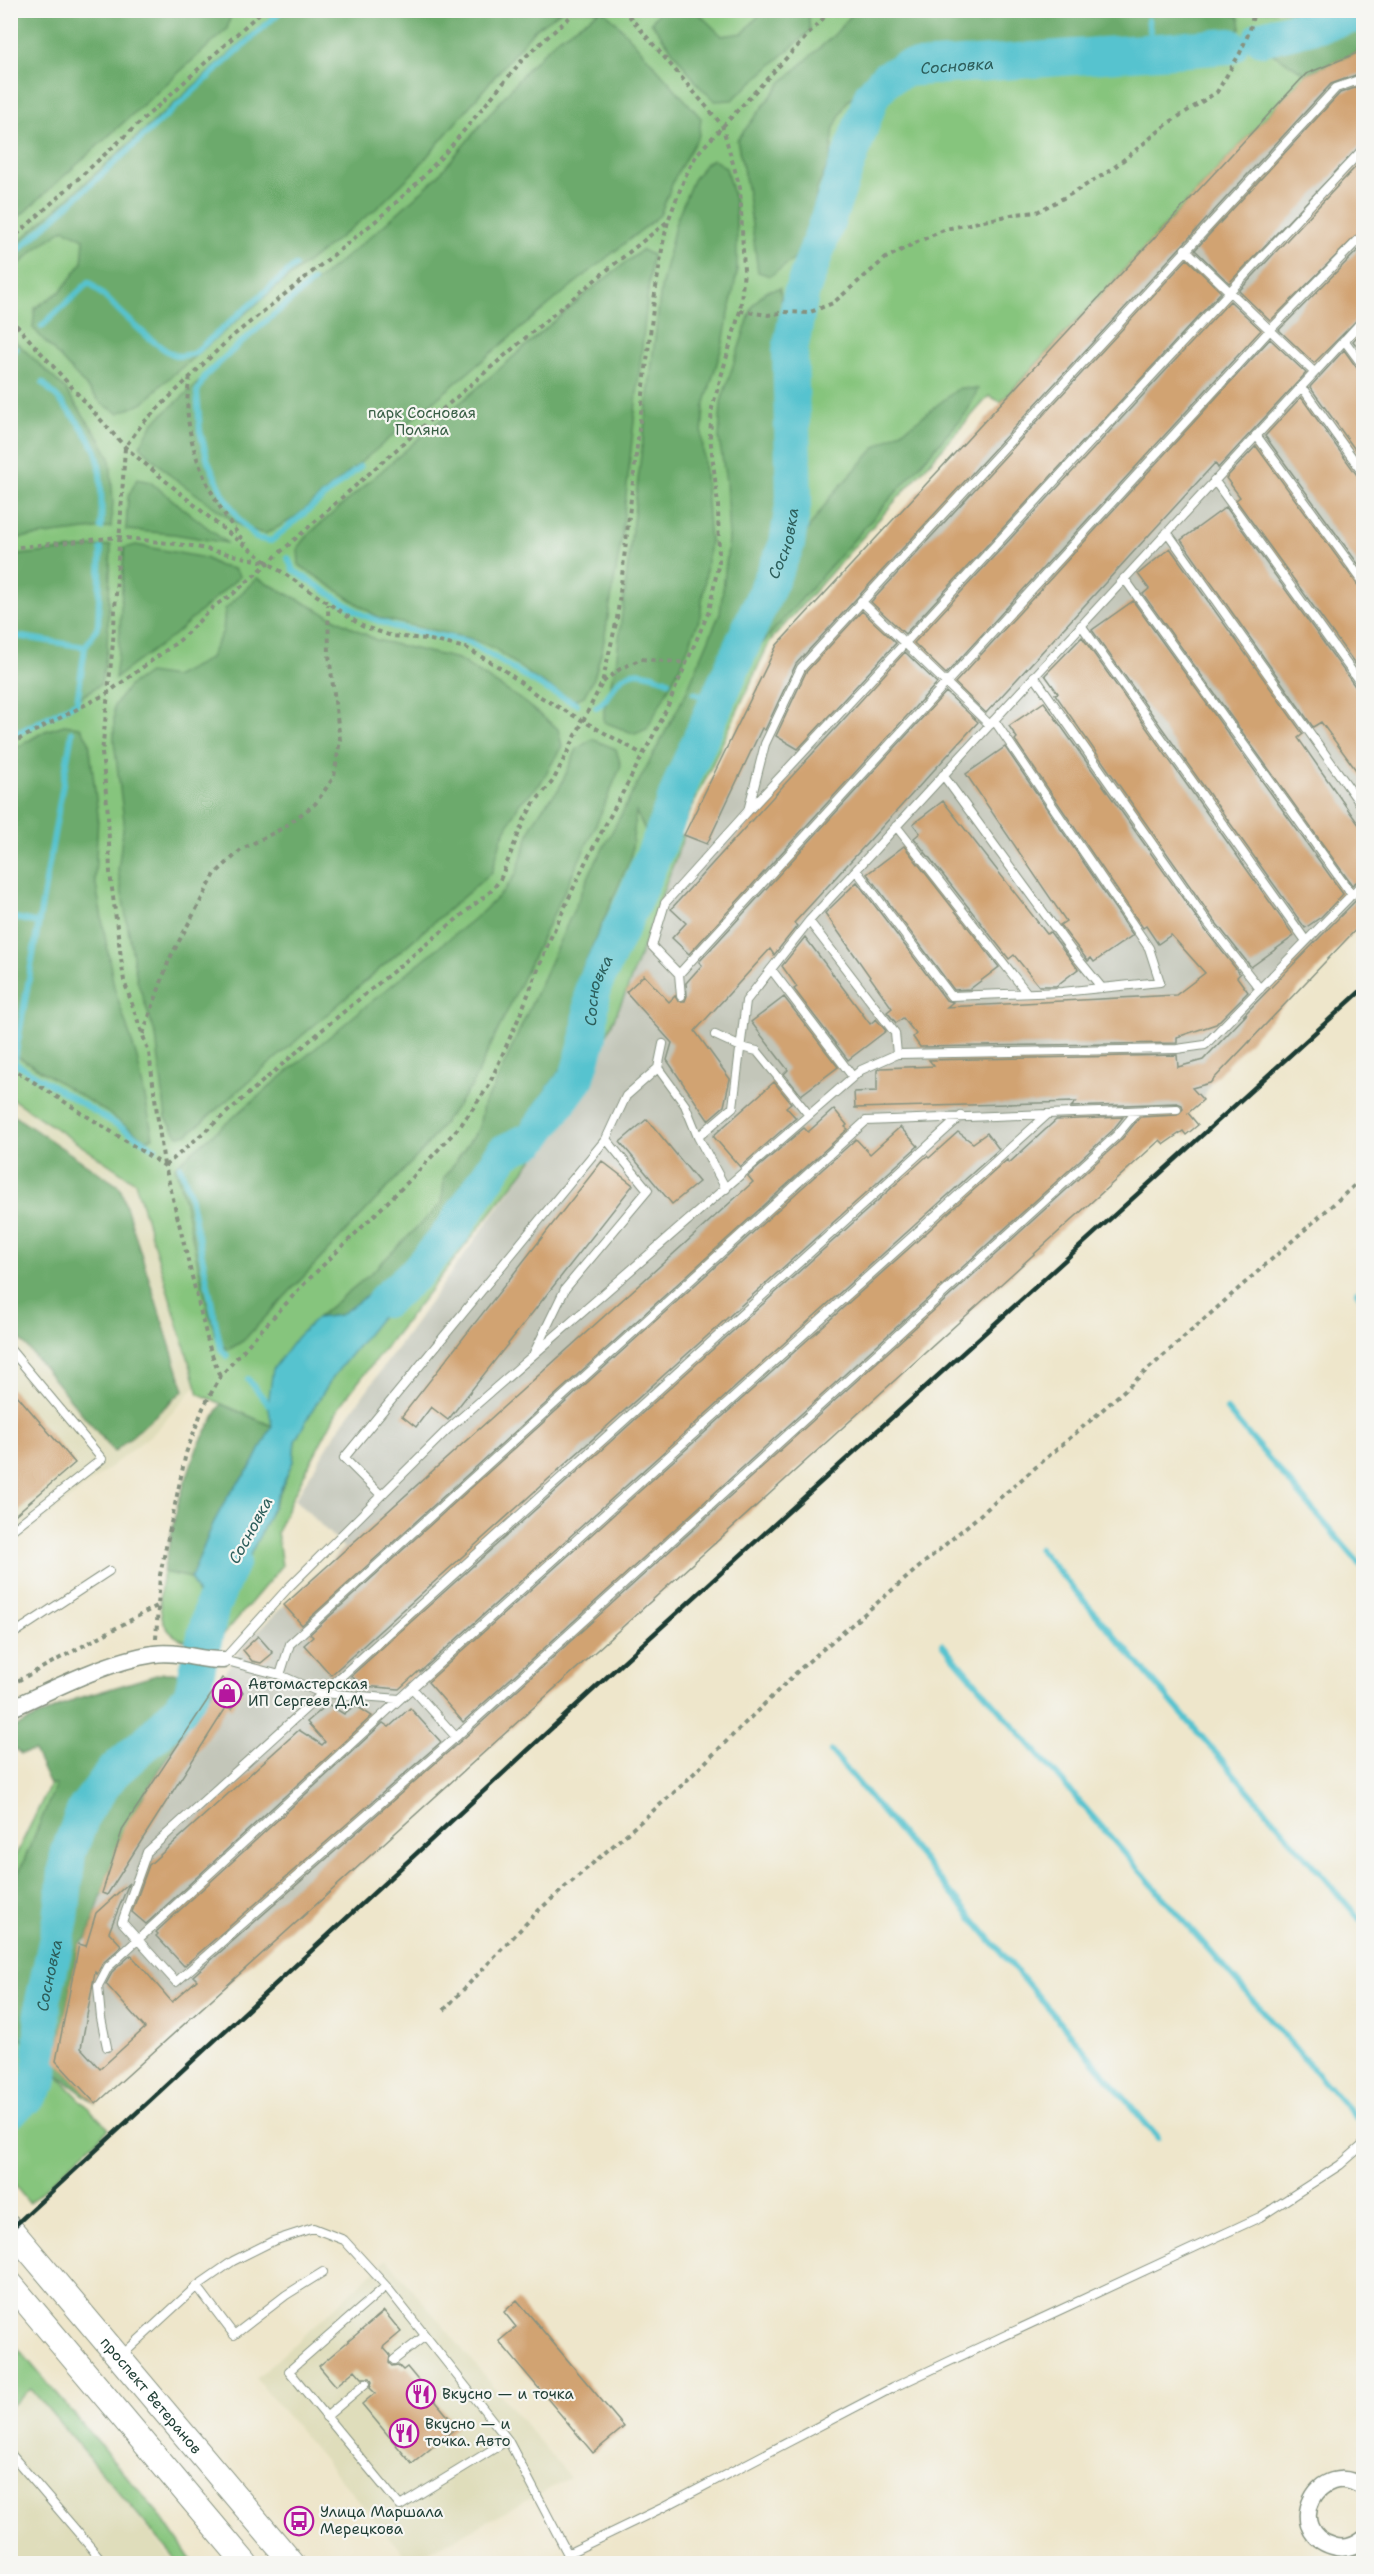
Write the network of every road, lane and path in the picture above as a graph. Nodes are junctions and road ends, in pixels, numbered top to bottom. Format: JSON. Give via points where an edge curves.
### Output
{"nodes":[{"id":1,"x":263,"y":10,"type":"edge"},
{"id":2,"x":578,"y":10,"type":"edge"},
{"id":3,"x":624,"y":10,"type":"edge"},
{"id":4,"x":831,"y":10,"type":"edge"},
{"id":5,"x":1254,"y":10,"type":"edge"},
{"id":6,"x":1364,"y":78,"type":"edge"},
{"id":7,"x":723,"y":126,"type":"junction"},
{"id":8,"x":1364,"y":148,"type":"edge"},
{"id":9,"x":668,"y":221,"type":"junction"},
{"id":10,"x":1364,"y":234,"type":"edge"},
{"id":11,"x":10,"y":241,"type":"edge"},
{"id":12,"x":1185,"y":249,"type":"junction"},
{"id":13,"x":1230,"y":290,"type":"junction"},
{"id":14,"x":740,"y":310,"type":"junction"},
{"id":15,"x":10,"y":318,"type":"edge"},
{"id":16,"x":1364,"y":319,"type":"edge"},
{"id":17,"x":1270,"y":330,"type":"junction"},
{"id":18,"x":1344,"y":340,"type":"junction"},
{"id":19,"x":1364,"y":367,"type":"edge"},
{"id":20,"x":1314,"y":372,"type":"junction"},
{"id":21,"x":190,"y":377,"type":"junction"},
{"id":22,"x":1301,"y":386,"type":"junction"},
{"id":23,"x":1256,"y":435,"type":"junction"},
{"id":24,"x":125,"y":447,"type":"junction"},
{"id":25,"x":1364,"y":474,"type":"edge"},
{"id":26,"x":1214,"y":480,"type":"junction"},
{"id":27,"x":1167,"y":532,"type":"junction"},
{"id":28,"x":119,"y":537,"type":"junction"},
{"id":29,"x":10,"y":548,"type":"edge"},
{"id":30,"x":250,"y":549,"type":"junction"},
{"id":31,"x":267,"y":562,"type":"junction"},
{"id":32,"x":1124,"y":578,"type":"junction"},
{"id":33,"x":1364,"y":583,"type":"edge"},
{"id":34,"x":861,"y":601,"type":"junction"},
{"id":35,"x":328,"y":604,"type":"junction"},
{"id":36,"x":1081,"y":625,"type":"junction"},
{"id":37,"x":905,"y":644,"type":"junction"},
{"id":38,"x":688,"y":663,"type":"junction"},
{"id":39,"x":1034,"y":676,"type":"junction"},
{"id":40,"x":602,"y":683,"type":"junction"},
{"id":41,"x":947,"y":684,"type":"junction"},
{"id":42,"x":1364,"y":688,"type":"edge"},
{"id":43,"x":106,"y":694,"type":"junction"},
{"id":44,"x":584,"y":721,"type":"junction"},
{"id":45,"x":992,"y":722,"type":"junction"},
{"id":46,"x":10,"y":744,"type":"edge"},
{"id":47,"x":642,"y":754,"type":"junction"},
{"id":48,"x":943,"y":775,"type":"junction"},
{"id":49,"x":1364,"y":809,"type":"edge"},
{"id":50,"x":748,"y":811,"type":"junction"},
{"id":51,"x":896,"y":826,"type":"junction"},
{"id":52,"x":856,"y":870,"type":"junction"},
{"id":53,"x":1364,"y":882,"type":"edge"},
{"id":54,"x":1352,"y":895,"type":"junction"},
{"id":55,"x":810,"y":921,"type":"junction"},
{"id":56,"x":1306,"y":941,"type":"junction"},
{"id":57,"x":771,"y":969,"type":"junction"},
{"id":58,"x":679,"y":974,"type":"junction"},
{"id":59,"x":1102,"y":988,"type":"junction"},
{"id":60,"x":1260,"y":989,"type":"junction"},
{"id":61,"x":1027,"y":993,"type":"junction"},
{"id":62,"x":681,"y":996,"type":"dead end"},
{"id":63,"x":142,"y":1034,"type":"junction"},
{"id":64,"x":715,"y":1035,"type":"dead end"},
{"id":65,"x":663,"y":1044,"type":"dead end"},
{"id":66,"x":741,"y":1047,"type":"junction"},
{"id":67,"x":897,"y":1054,"type":"junction"},
{"id":68,"x":10,"y":1067,"type":"edge"},
{"id":69,"x":658,"y":1068,"type":"junction"},
{"id":70,"x":853,"y":1077,"type":"junction"},
{"id":71,"x":1177,"y":1109,"type":"dead end"},
{"id":72,"x":1137,"y":1112,"type":"junction"},
{"id":73,"x":1048,"y":1114,"type":"junction"},
{"id":74,"x":809,"y":1115,"type":"junction"},
{"id":75,"x":961,"y":1116,"type":"junction"},
{"id":76,"x":698,"y":1137,"type":"junction"},
{"id":77,"x":606,"y":1139,"type":"junction"},
{"id":78,"x":165,"y":1166,"type":"junction"},
{"id":79,"x":1364,"y":1177,"type":"edge"},
{"id":80,"x":726,"y":1189,"type":"junction"},
{"id":81,"x":10,"y":1349,"type":"edge"},
{"id":82,"x":532,"y":1356,"type":"junction"},
{"id":83,"x":220,"y":1377,"type":"junction"},
{"id":84,"x":381,"y":1495,"type":"junction"},
{"id":85,"x":10,"y":1526,"type":"edge"},
{"id":86,"x":110,"y":1572,"type":"dead end"},
{"id":87,"x":158,"y":1606,"type":"junction"},
{"id":88,"x":10,"y":1636,"type":"edge"},
{"id":89,"x":155,"y":1654,"type":"junction"},
{"id":90,"x":217,"y":1660,"type":"junction"},
{"id":91,"x":280,"y":1675,"type":"junction"},
{"id":92,"x":10,"y":1685,"type":"edge"},
{"id":93,"x":412,"y":1688,"type":"junction"},
{"id":94,"x":321,"y":1694,"type":"junction"},
{"id":95,"x":400,"y":1699,"type":"junction"},
{"id":96,"x":10,"y":1709,"type":"edge"},
{"id":97,"x":456,"y":1737,"type":"junction"},
{"id":98,"x":10,"y":1784,"type":"edge"},
{"id":99,"x":10,"y":1796,"type":"edge"},
{"id":100,"x":137,"y":1939,"type":"junction"},
{"id":101,"x":444,"y":2010,"type":"dead end"},
{"id":102,"x":107,"y":2047,"type":"dead end"},
{"id":103,"x":1364,"y":2144,"type":"edge"},
{"id":104,"x":10,"y":2228,"type":"edge"},
{"id":105,"x":323,"y":2272,"type":"dead end"},
{"id":106,"x":10,"y":2283,"type":"edge"},
{"id":107,"x":197,"y":2286,"type":"junction"},
{"id":108,"x":386,"y":2286,"type":"junction"},
{"id":109,"x":425,"y":2336,"type":"junction"},
{"id":110,"x":119,"y":2357,"type":"junction"},
{"id":111,"x":394,"y":2360,"type":"dead end"},
{"id":112,"x":366,"y":2383,"type":"dead end"},
{"id":113,"x":326,"y":2417,"type":"junction"},
{"id":114,"x":508,"y":2440,"type":"junction"},
{"id":115,"x":10,"y":2452,"type":"edge"},
{"id":116,"x":1364,"y":2488,"type":"edge"},
{"id":117,"x":1362,"y":2546,"type":"edge"},
{"id":118,"x":569,"y":2553,"type":"junction"},
{"id":119,"x":105,"y":2564,"type":"edge"},
{"id":120,"x":246,"y":2564,"type":"edge"},
{"id":121,"x":293,"y":2564,"type":"edge"},
{"id":122,"x":573,"y":2564,"type":"edge"}],
"edges":[{"from":1,"to":11,"type":"path"},
{"from":2,"to":21,"type":"path","via":[[524,58],[416,184]]},
{"from":3,"to":7,"type":"path"},
{"from":4,"to":7,"type":"path"},
{"from":5,"to":14,"type":"path","via":[[1240,53],[1217,92],[1170,122],[1130,157],[1071,194],[1037,212],[946,229],[915,243],[886,258],[833,303],[808,313],[768,315]]},
{"from":6,"to":12,"type":"lane","via":[[1336,88]]},
{"from":7,"to":9,"type":"path","via":[[697,154]]},
{"from":7,"to":14,"type":"path","via":[[740,188],[743,218]]},
{"from":8,"to":13,"type":"lane"},
{"from":9,"to":31,"type":"path","via":[[573,296]]},
{"from":9,"to":40,"type":"path","via":[[654,300],[617,619]]},
{"from":10,"to":17,"type":"lane"},
{"from":12,"to":13,"type":"lane"},
{"from":12,"to":34,"type":"lane"},
{"from":13,"to":17,"type":"lane"},
{"from":13,"to":37,"type":"lane"},
{"from":14,"to":38,"type":"path","via":[[711,408],[719,561],[709,611]]},
{"from":15,"to":24,"type":"path"},
{"from":16,"to":18,"type":"lane"},
{"from":17,"to":20,"type":"lane"},
{"from":17,"to":41,"type":"lane"},
{"from":18,"to":19,"type":"lane"},
{"from":18,"to":20,"type":"lane"},
{"from":20,"to":22,"type":"lane"},
{"from":21,"to":24,"type":"path","via":[[142,423]]},
{"from":21,"to":30,"type":"path","via":[[186,397],[199,465],[232,527]]},
{"from":22,"to":23,"type":"lane"},
{"from":22,"to":25,"type":"lane"},
{"from":23,"to":26,"type":"lane"},
{"from":23,"to":33,"type":"lane"},
{"from":24,"to":28,"type":"path"},
{"from":24,"to":30,"type":"path"},
{"from":26,"to":27,"type":"lane"},
{"from":26,"to":42,"type":"lane"},
{"from":27,"to":32,"type":"lane"},
{"from":27,"to":49,"type":"lane"},
{"from":28,"to":29,"type":"path"},
{"from":28,"to":31,"type":"path","via":[[192,546]]},
{"from":28,"to":43,"type":"path"},
{"from":30,"to":31,"type":"path"},
{"from":31,"to":35,"type":"path"},
{"from":31,"to":43,"type":"path","via":[[180,640]]},
{"from":32,"to":36,"type":"lane"},
{"from":32,"to":54,"type":"lane"},
{"from":34,"to":37,"type":"lane"},
{"from":34,"to":50,"type":"lane","via":[[801,668],[765,744]]},
{"from":35,"to":44,"type":"path","via":[[362,626],[392,636],[466,648]]},
{"from":35,"to":63,"type":"path","via":[[329,655],[340,740],[334,777],[315,804],[283,828],[242,849],[215,874],[169,960]]},
{"from":36,"to":39,"type":"lane"},
{"from":36,"to":56,"type":"lane"},
{"from":37,"to":41,"type":"lane"},
{"from":37,"to":50,"type":"lane"},
{"from":38,"to":40,"type":"path","via":[[641,659]]},
{"from":38,"to":47,"type":"path"},
{"from":39,"to":45,"type":"lane"},
{"from":39,"to":60,"type":"lane","via":[[1208,923]]},
{"from":40,"to":44,"type":"path"},
{"from":41,"to":45,"type":"lane"},
{"from":41,"to":58,"type":"lane"},
{"from":43,"to":46,"type":"path"},
{"from":43,"to":63,"type":"path","via":[[102,753],[114,911],[124,981]]},
{"from":44,"to":47,"type":"path"},
{"from":44,"to":78,"type":"path","via":[[553,780],[524,820],[500,880],[491,891]]},
{"from":45,"to":48,"type":"lane"},
{"from":45,"to":59,"type":"lane","via":[[1149,948],[1160,982]]},
{"from":47,"to":83,"type":"path","via":[[568,901],[488,1087],[461,1125],[306,1282]]},
{"from":48,"to":51,"type":"lane"},
{"from":48,"to":59,"type":"lane"},
{"from":50,"to":58,"type":"lane","via":[[665,903],[651,945]]},
{"from":51,"to":52,"type":"lane"},
{"from":51,"to":61,"type":"lane"},
{"from":52,"to":55,"type":"lane"},
{"from":52,"to":61,"type":"lane","via":[[951,996]]},
{"from":53,"to":54,"type":"lane"},
{"from":54,"to":56,"type":"lane"},
{"from":55,"to":57,"type":"lane"},
{"from":55,"to":67,"type":"lane","via":[[895,1033]]},
{"from":56,"to":60,"type":"lane"},
{"from":57,"to":66,"type":"lane","via":[[746,1000]]},
{"from":57,"to":70,"type":"lane"},
{"from":58,"to":62,"type":"lane"},
{"from":59,"to":61,"type":"lane"},
{"from":60,"to":67,"type":"lane","via":[[1206,1045],[1177,1049]]},
{"from":63,"to":78,"type":"path"},
{"from":64,"to":66,"type":"lane"},
{"from":65,"to":69,"type":"lane"},
{"from":66,"to":74,"type":"lane","via":[[758,1051]]},
{"from":66,"to":76,"type":"lane","via":[[733,1107]]},
{"from":67,"to":70,"type":"lane"},
{"from":68,"to":78,"type":"path"},
{"from":69,"to":76,"type":"lane","via":[[685,1105]]},
{"from":69,"to":77,"type":"lane","via":[[626,1096]]},
{"from":70,"to":74,"type":"lane"},
{"from":71,"to":72,"type":"lane"},
{"from":72,"to":73,"type":"lane"},
{"from":72,"to":97,"type":"lane","via":[[1117,1135]]},
{"from":73,"to":75,"type":"lane"},
{"from":73,"to":93,"type":"lane"},
{"from":74,"to":80,"type":"lane"},
{"from":75,"to":91,"type":"lane","via":[[866,1121],[290,1644]]},
{"from":75,"to":94,"type":"lane"},
{"from":76,"to":80,"type":"lane"},
{"from":77,"to":82,"type":"lane","via":[[648,1190],[565,1289]]},
{"from":77,"to":84,"type":"lane","via":[[344,1458]]},
{"from":78,"to":83,"type":"path"},
{"from":79,"to":101,"type":"path","via":[[1091,1420],[801,1668],[677,1790],[539,1910]]},
{"from":80,"to":82,"type":"lane"},
{"from":81,"to":85,"type":"lane","via":[[102,1459],[13,1528]]},
{"from":82,"to":84,"type":"lane","via":[[447,1430]]},
{"from":83,"to":87,"type":"path","via":[[186,1453],[159,1575]]},
{"from":84,"to":90,"type":"lane"},
{"from":86,"to":88,"type":"lane"},
{"from":87,"to":89,"type":"path"},
{"from":87,"to":92,"type":"path"},
{"from":89,"to":90,"type":"street"},
{"from":89,"to":96,"type":"street","via":[[53,1688]]},
{"from":90,"to":91,"type":"lane"},
{"from":91,"to":94,"type":"lane"},
{"from":93,"to":95,"type":"lane"},
{"from":93,"to":97,"type":"lane"},
{"from":94,"to":95,"type":"lane"},
{"from":94,"to":100,"type":"lane","via":[[147,1852],[122,1922]]},
{"from":95,"to":100,"type":"lane"},
{"from":97,"to":100,"type":"lane","via":[[176,1982]]},
{"from":98,"to":99,"type":"lane"},
{"from":100,"to":102,"type":"lane","via":[[108,1967],[98,1986]]},
{"from":103,"to":118,"type":"lane","via":[[1340,2165],[1260,2217],[892,2388]]},
{"from":104,"to":110,"type":"main road","name":"проспект Ветеранов"},
{"from":105,"to":107,"type":"lane","via":[[234,2335]]},
{"from":106,"to":120,"type":"main road"},
{"from":107,"to":108,"type":"lane","via":[[233,2261],[273,2241],[313,2228],[344,2240]]},
{"from":107,"to":110,"type":"lane"},
{"from":108,"to":109,"type":"lane"},
{"from":108,"to":113,"type":"lane","via":[[289,2371]]},
{"from":109,"to":111,"type":"lane"},
{"from":109,"to":114,"type":"lane"},
{"from":110,"to":121,"type":"main road","name":"проспект Ветеранов"},
{"from":112,"to":113,"type":"lane"},
{"from":113,"to":114,"type":"lane","via":[[400,2506]]},
{"from":114,"to":118,"type":"lane"},
{"from":115,"to":119,"type":"lane"},
{"from":116,"to":117,"type":"street","via":[[1352,2481],[1330,2482],[1313,2496],[1308,2506],[1308,2518],[1317,2538],[1337,2548]]},
{"from":118,"to":122,"type":"lane"}]}
